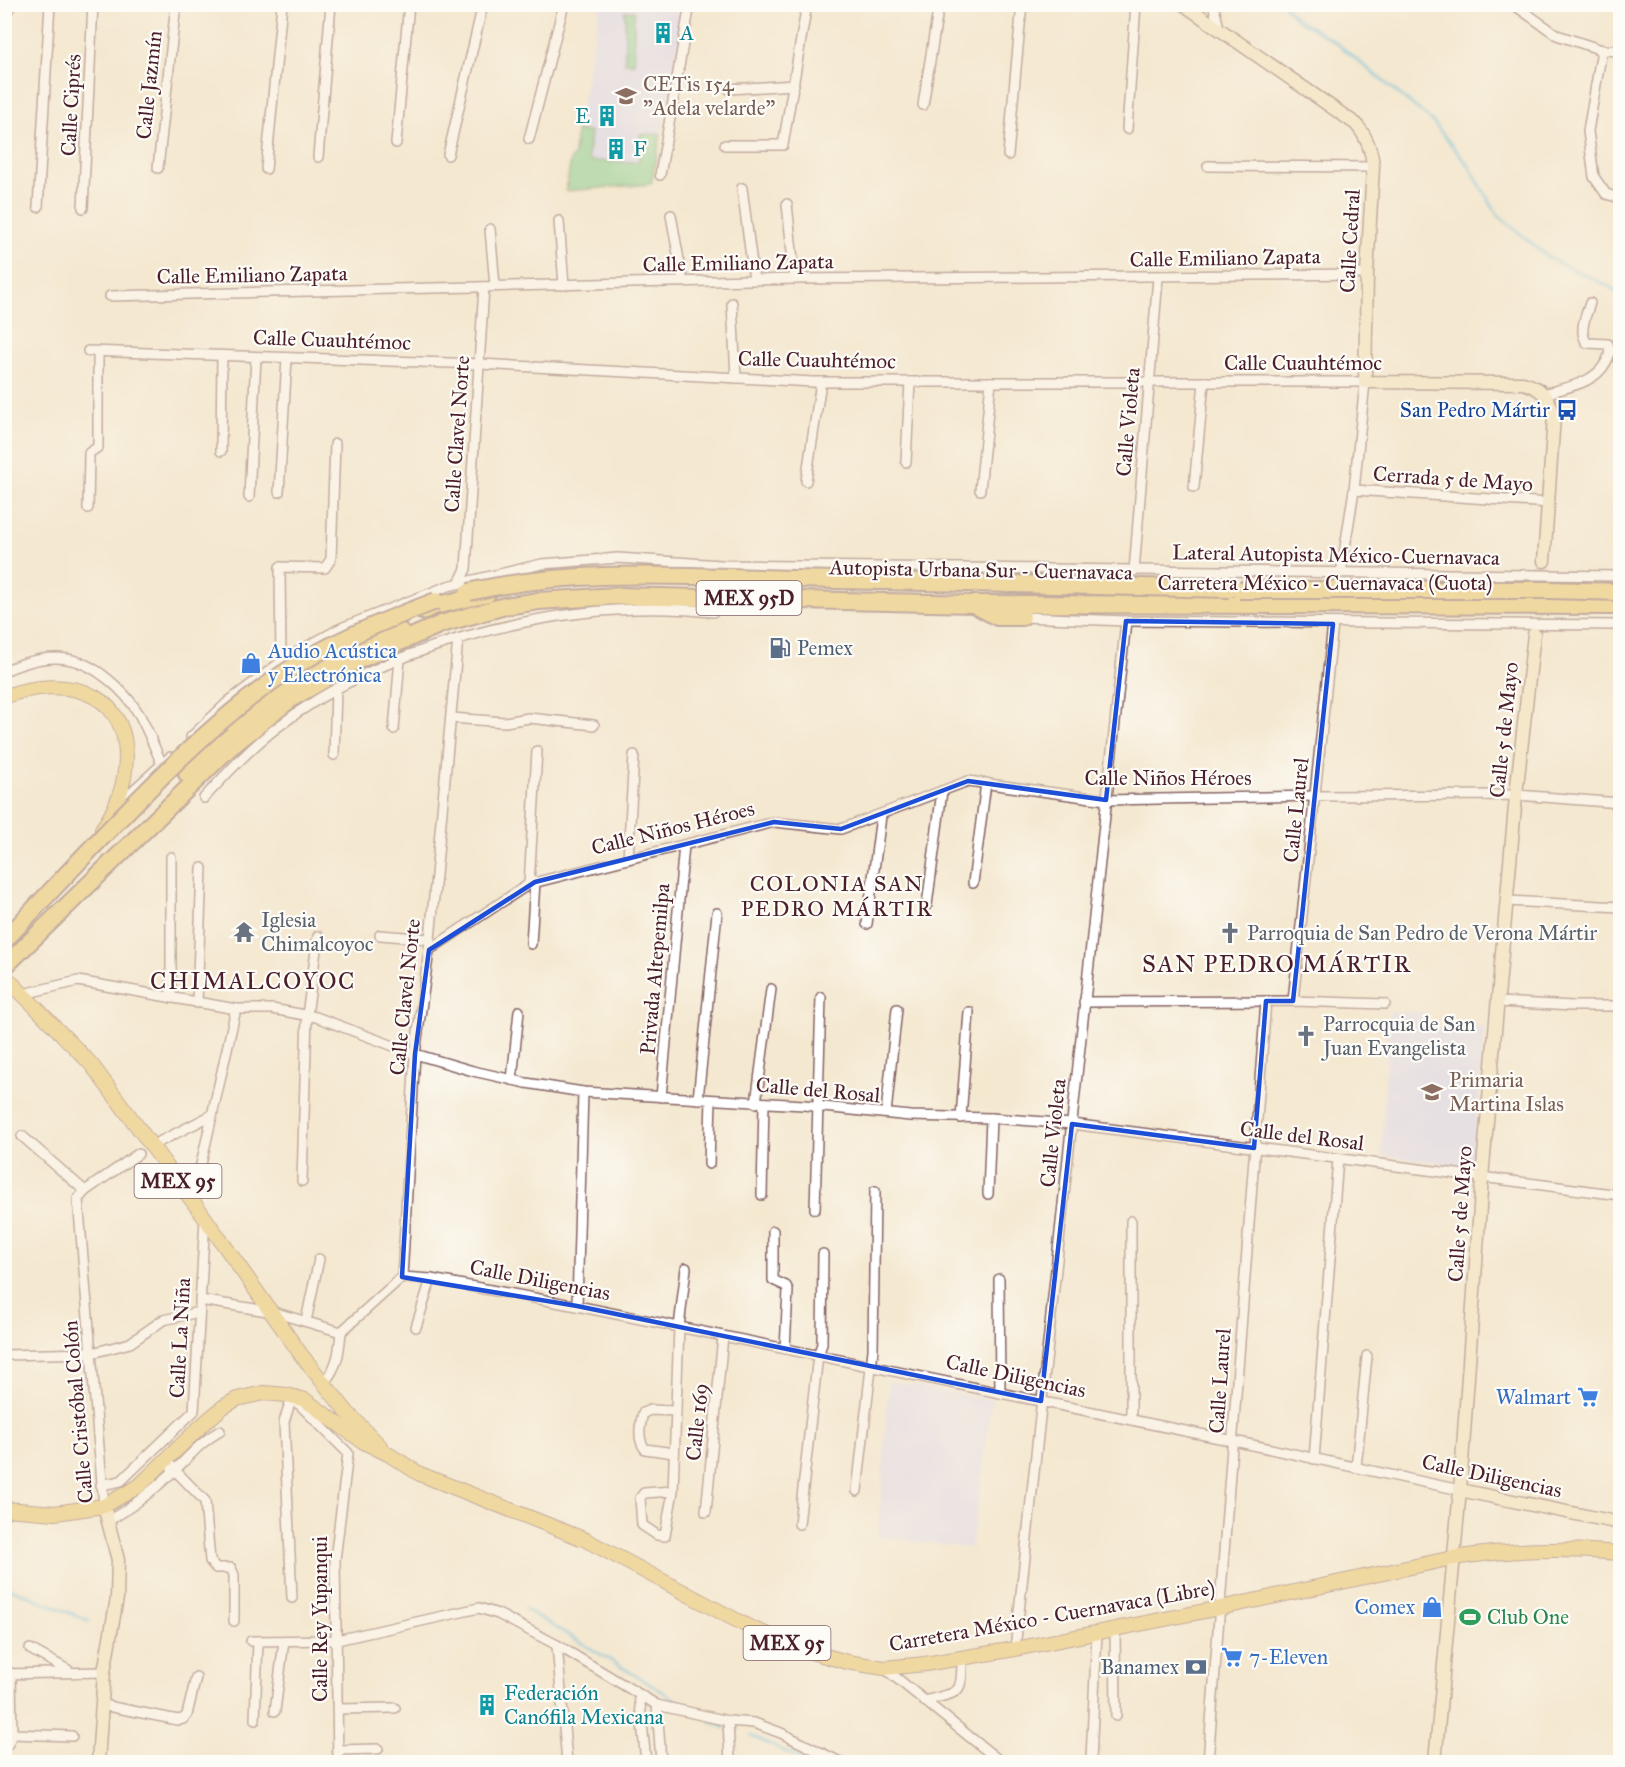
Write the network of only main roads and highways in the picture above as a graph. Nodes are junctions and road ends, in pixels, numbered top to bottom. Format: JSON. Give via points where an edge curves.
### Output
{"nodes":[{"id":1,"x":1620,"y":590,"type":"edge"},
{"id":2,"x":1620,"y":598,"type":"edge"},
{"id":3,"x":974,"y":604,"type":"junction"},
{"id":4,"x":1620,"y":606,"type":"edge"},
{"id":5,"x":1022,"y":617,"type":"road end"},
{"id":6,"x":4,"y":697,"type":"edge"},
{"id":7,"x":59,"y":885,"type":"junction"},
{"id":8,"x":4,"y":940,"type":"edge"},
{"id":9,"x":4,"y":961,"type":"edge"},
{"id":10,"x":4,"y":966,"type":"edge"},
{"id":11,"x":4,"y":975,"type":"edge"},
{"id":12,"x":324,"y":1383,"type":"junction"},
{"id":13,"x":291,"y":1397,"type":"junction"},
{"id":14,"x":388,"y":1454,"type":"junction"},
{"id":15,"x":5,"y":1509,"type":"edge"},
{"id":16,"x":1620,"y":1553,"type":"edge"}],
"edges":[{"from":1,"to":7,"type":"highway","name":"Carretera México - Cuernavaca (Cuota)","number":"MEX 95D","via":[[886,588],[720,573],[544,583],[434,606],[308,665],[205,744]]},
{"from":1,"to":8,"type":"highway","name":"Autopista Urbana Sur - Cuernavaca","bridge":true,"via":[[1239,590],[611,576],[497,586],[436,601],[349,636],[285,672],[243,702],[200,738]]},
{"from":2,"to":9,"type":"highway","name":"Autopista Urbana Sur - Cuernavaca","via":[[652,589],[538,594],[484,605],[419,623],[367,644],[316,670],[260,706],[211,747],[139,827]]},
{"from":3,"to":4,"type":"highway","name":"Carretera México - Cuernavaca (Cuota)","number":"MEX 95D"},
{"from":3,"to":5,"type":"highway","via":[[997,617]]},
{"from":3,"to":10,"type":"highway","name":"Carretera México - Cuernavaca (Cuota)","number":"MEX 95D","via":[[616,596],[505,606],[441,624],[354,662],[292,698],[228,749]]},
{"from":6,"to":7,"type":"main road","via":[[57,688],[76,690],[95,697],[120,725],[126,746],[125,774],[117,805]]},
{"from":7,"to":8,"type":"highway","name":"Carretera México - Cuernavaca (Cuota)","number":"MEX 95D"},
{"from":11,"to":12,"type":"main road","name":"Carretera México - Cuernavaca (Libre)","number":"MEX 95","via":[[91,1064]]},
{"from":12,"to":13,"type":"main road","via":[[306,1394]]},
{"from":12,"to":14,"type":"main road","name":"Carretera México - Cuernavaca (Libre)","number":"MEX 95"},
{"from":13,"to":14,"type":"main road","name":"Carretera México - Cuernavaca (Libre)","number":"MEX 95","via":[[305,1400],[362,1441]]},
{"from":13,"to":15,"type":"main road","via":[[263,1393],[223,1407],[202,1425],[170,1466],[104,1506],[55,1513]]},
{"from":14,"to":16,"type":"main road","name":"Carretera México - Cuernavaca (Libre)","number":"MEX 95","via":[[420,1474],[586,1540],[777,1640],[822,1655],[884,1668],[1015,1648],[1491,1552],[1547,1549]]}]}
